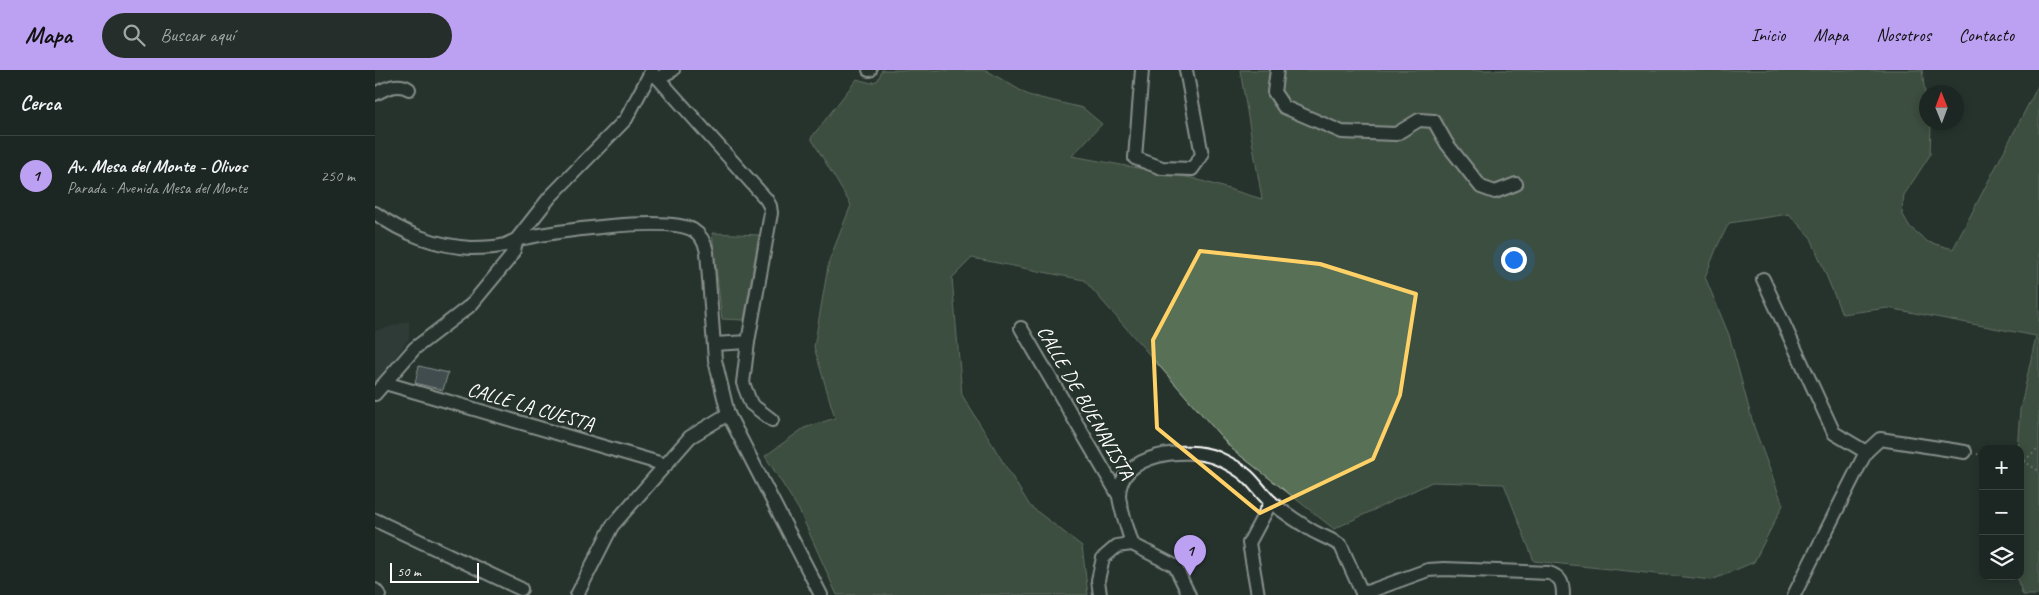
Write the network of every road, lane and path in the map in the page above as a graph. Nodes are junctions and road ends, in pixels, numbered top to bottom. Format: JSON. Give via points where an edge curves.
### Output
{"nodes":[{"id":1,"x":673,"y":70,"type":"edge"},
{"id":2,"x":1142,"y":70,"type":"edge"},
{"id":3,"x":1186,"y":70,"type":"edge"},
{"id":4,"x":1277,"y":70,"type":"edge"},
{"id":5,"x":653,"y":74,"type":"edge"},
{"id":6,"x":409,"y":89,"type":"dead end"},
{"id":7,"x":375,"y":94,"type":"edge"},
{"id":8,"x":1516,"y":184,"type":"dead end"},
{"id":9,"x":375,"y":213,"type":"edge"},
{"id":10,"x":517,"y":240,"type":"junction"},
{"id":11,"x":1763,"y":279,"type":"dead end"},
{"id":12,"x":1021,"y":328,"type":"dead end"},
{"id":13,"x":748,"y":342,"type":"junction"},
{"id":14,"x":714,"y":344,"type":"junction"},
{"id":15,"x":385,"y":383,"type":"junction"},
{"id":16,"x":375,"y":394,"type":"edge"},
{"id":17,"x":729,"y":414,"type":"junction"},
{"id":18,"x":772,"y":420,"type":"dead end"},
{"id":19,"x":2039,"y":448,"type":"edge"},
{"id":20,"x":1866,"y":452,"type":"junction"},
{"id":21,"x":1965,"y":452,"type":"dead end"},
{"id":22,"x":2024,"y":459,"type":"edge"},
{"id":23,"x":2024,"y":462,"type":"edge"},
{"id":24,"x":666,"y":465,"type":"junction"},
{"id":25,"x":2039,"y":471,"type":"edge"},
{"id":26,"x":1119,"y":496,"type":"junction"},
{"id":27,"x":1271,"y":502,"type":"junction"},
{"id":28,"x":375,"y":520,"type":"edge"},
{"id":29,"x":1131,"y":544,"type":"junction"},
{"id":30,"x":521,"y":589,"type":"dead end"},
{"id":31,"x":375,"y":590,"type":"edge"},
{"id":32,"x":379,"y":595,"type":"edge"},
{"id":33,"x":577,"y":595,"type":"edge"},
{"id":34,"x":821,"y":595,"type":"edge"},
{"id":35,"x":1100,"y":595,"type":"edge"},
{"id":36,"x":1189,"y":595,"type":"edge"},
{"id":37,"x":1258,"y":595,"type":"edge"},
{"id":38,"x":1363,"y":595,"type":"edge"},
{"id":39,"x":1563,"y":595,"type":"edge"},
{"id":40,"x":1794,"y":595,"type":"edge"}],
"edges":[{"from":1,"to":5,"type":"street"},
{"from":2,"to":3,"type":"street","via":[[1135,158],[1162,168],[1192,169],[1202,155]]},
{"from":4,"to":8,"type":"street","via":[[1274,92],[1284,107],[1342,132],[1396,134],[1419,120],[1434,121],[1447,144],[1481,187],[1495,192]]},
{"from":5,"to":10,"type":"street","via":[[627,118],[550,197]]},
{"from":5,"to":13,"type":"street","via":[[770,206]]},
{"from":6,"to":7,"type":"street","via":[[395,85]]},
{"from":9,"to":10,"type":"street","via":[[393,226],[449,245],[494,247]]},
{"from":10,"to":14,"type":"street","via":[[594,228],[658,224],[692,230],[700,236],[707,252]]},
{"from":10,"to":15,"type":"street","via":[[509,259],[471,305],[415,348]]},
{"from":11,"to":20,"type":"street","via":[[1834,433]]},
{"from":12,"to":26,"type":"street","name":"CALLE DE BUENAVISTA"},
{"from":13,"to":14,"type":"street"},
{"from":13,"to":18,"type":"street","via":[[743,383],[751,404]]},
{"from":14,"to":17,"type":"street"},
{"from":15,"to":16,"type":"street"},
{"from":15,"to":24,"type":"street","name":"CALLE LA CUESTA"},
{"from":17,"to":24,"type":"street","via":[[690,437]]},
{"from":17,"to":34,"type":"street"},
{"from":19,"to":22,"type":"path"},
{"from":20,"to":21,"type":"street","via":[[1880,439]]},
{"from":20,"to":40,"type":"street"},
{"from":23,"to":25,"type":"path"},
{"from":24,"to":33,"type":"street","via":[[611,526]]},
{"from":26,"to":27,"type":"street","via":[[1131,470],[1155,456],[1199,453],[1218,459],[1246,475]]},
{"from":26,"to":29,"type":"street","name":"CALLE DE BUENAVISTA"},
{"from":27,"to":37,"type":"street","via":[[1249,543]]},
{"from":27,"to":38,"type":"street","via":[[1341,546]]},
{"from":28,"to":30,"type":"street"},
{"from":29,"to":35,"type":"street","via":[[1117,546],[1103,558],[1098,580]]},
{"from":29,"to":36,"type":"street","via":[[1175,566]]},
{"from":31,"to":32,"type":"street"},
{"from":38,"to":39,"type":"street","via":[[1428,570],[1445,569],[1549,573],[1561,580]]}]}
